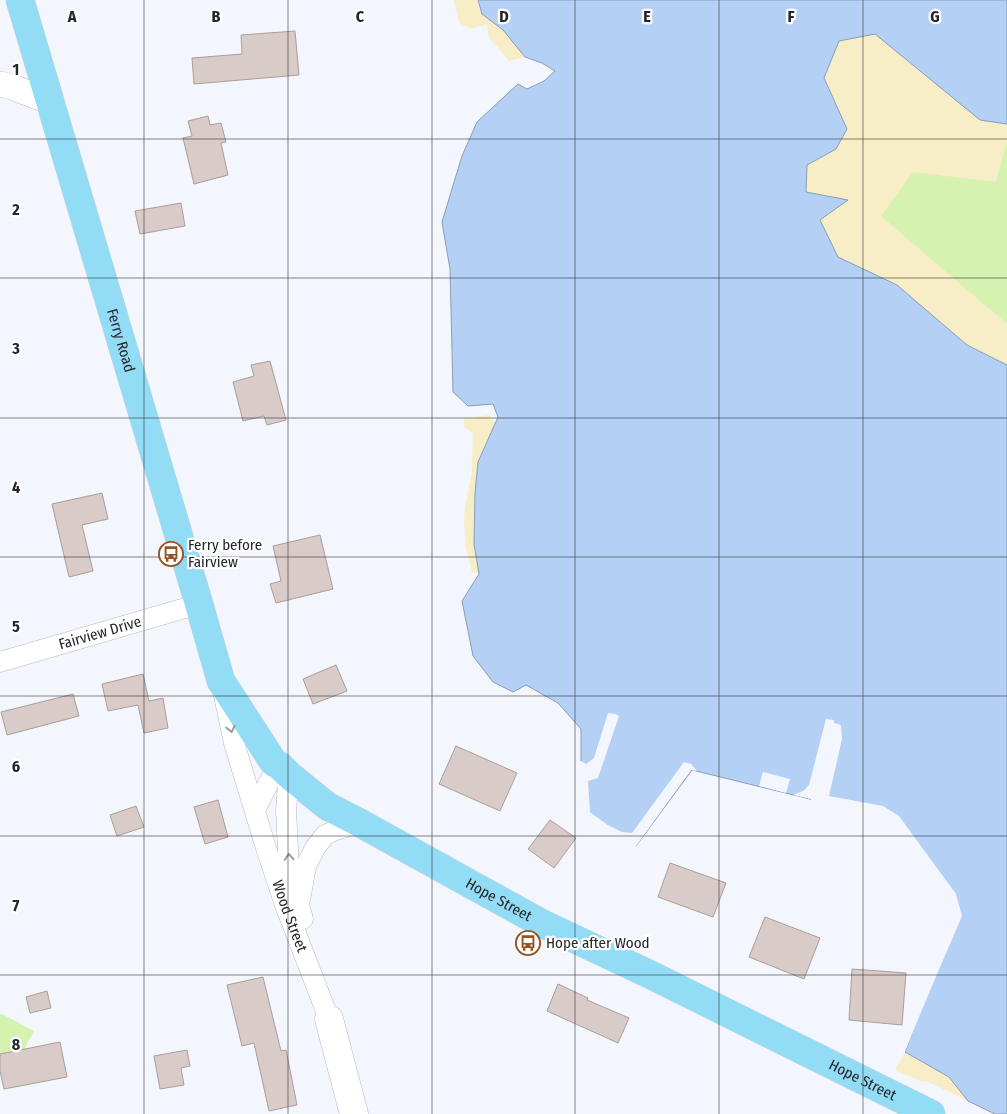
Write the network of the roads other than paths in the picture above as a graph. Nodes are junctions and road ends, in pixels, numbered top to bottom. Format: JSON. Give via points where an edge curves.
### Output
{"nodes":[{"id":1,"x":20,"y":0,"type":"edge"},
{"id":2,"x":0,"y":84,"type":"edge"},
{"id":3,"x":50,"y":102,"type":"junction"},
{"id":4,"x":199,"y":604,"type":"junction"},
{"id":5,"x":0,"y":662,"type":"edge"},
{"id":6,"x":221,"y":681,"type":"junction"},
{"id":7,"x":285,"y":771,"type":"junction"},
{"id":8,"x":255,"y":810,"type":"junction"},
{"id":9,"x":360,"y":823,"type":"junction"},
{"id":10,"x":299,"y":904,"type":"junction"},
{"id":11,"x":329,"y":1020,"type":"junction"},
{"id":12,"x":354,"y":1114,"type":"edge"},
{"id":13,"x":931,"y":1114,"type":"edge"}],
"edges":[{"from":1,"to":3,"type":"main road","name":"Ferry Road"},
{"from":2,"to":3,"type":"street"},
{"from":3,"to":4,"type":"main road","name":"Ferry Road"},
{"from":4,"to":5,"type":"street","name":"Fairview Drive"},
{"from":4,"to":6,"type":"main road","name":"Ferry Road"},
{"from":6,"to":7,"type":"main road","name":"Hope Street","via":[[274,763]]},
{"from":6,"to":8,"type":"street","name":"Wood Street","one_way":true,"via":[[234,743]]},
{"from":7,"to":8,"type":"street","via":[[269,782]]},
{"from":7,"to":9,"type":"main road","name":"Hope Street","via":[[327,806]]},
{"from":10,"to":7,"type":"street","name":"Wood Street","one_way":true,"via":[[289,870]]},
{"from":8,"to":11,"type":"street","name":"Wood Street","via":[[285,905]]},
{"from":9,"to":10,"type":"street","name":"Wood Street","via":[[326,835],[315,848],[306,866]]},
{"from":9,"to":13,"type":"main road","name":"Hope Street","via":[[541,922]]},
{"from":10,"to":11,"type":"street","name":"Wood Street"},
{"from":11,"to":12,"type":"main road","name":"Wood Street"}]}
